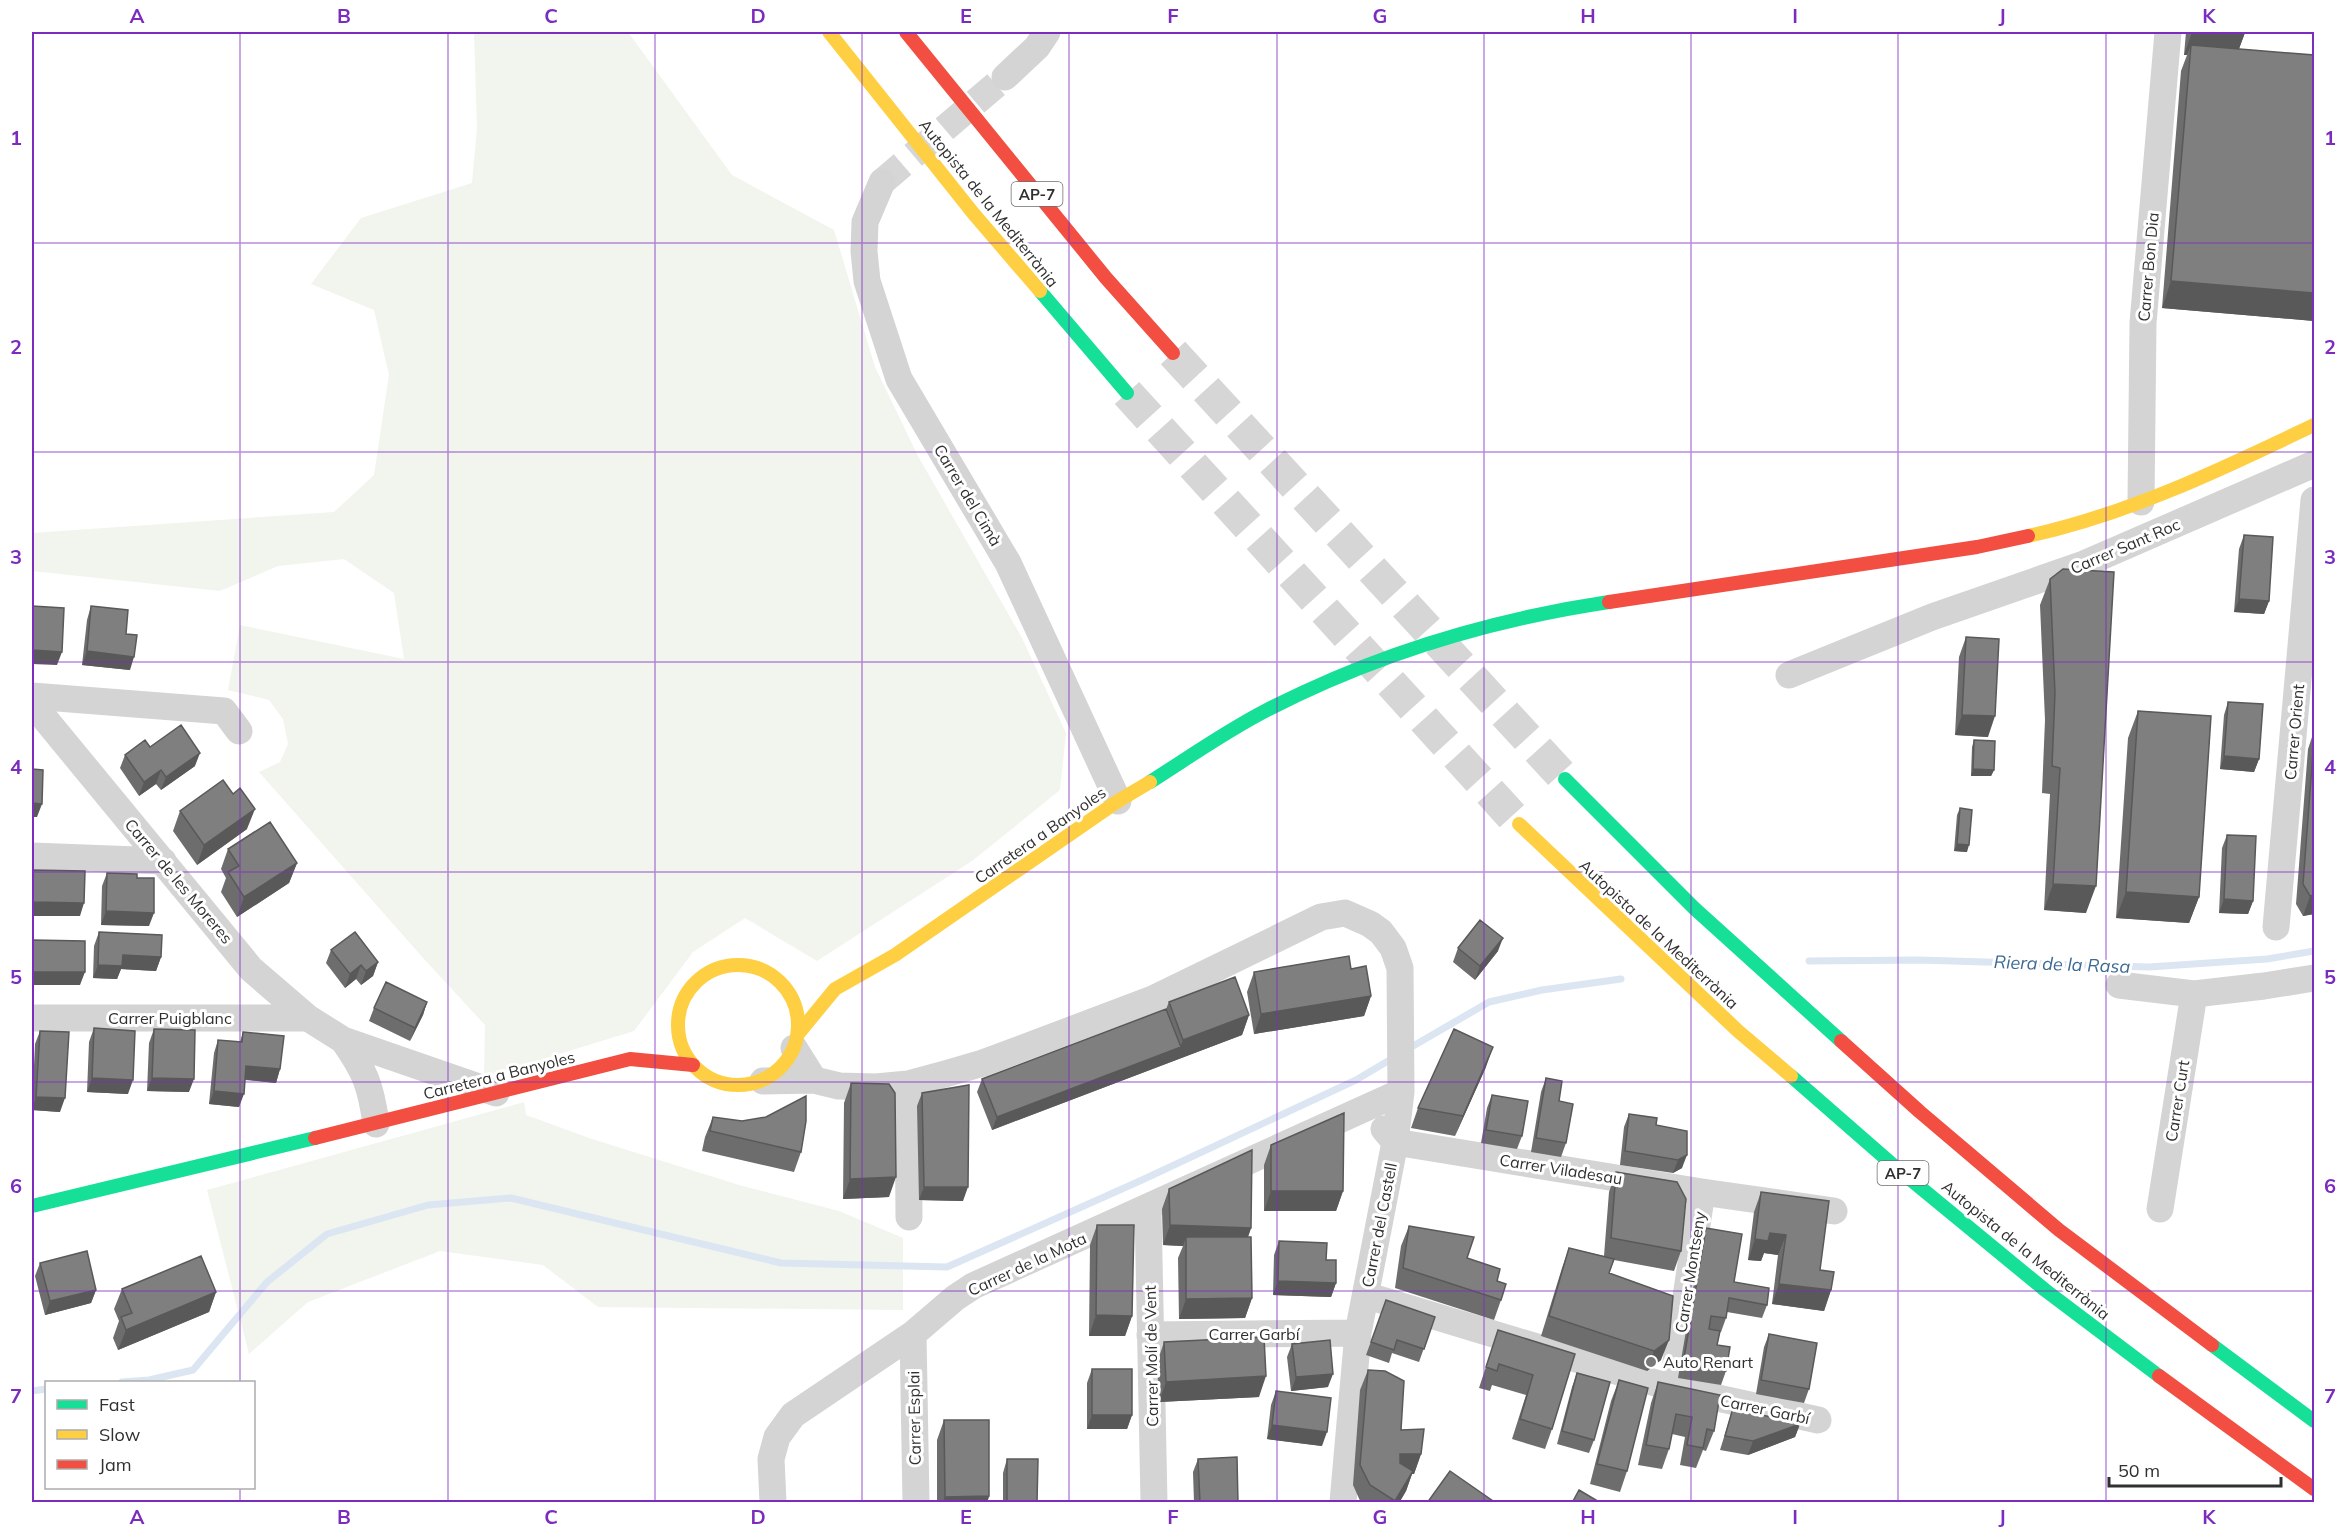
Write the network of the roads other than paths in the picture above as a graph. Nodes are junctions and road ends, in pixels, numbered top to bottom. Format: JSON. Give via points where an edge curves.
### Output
{"nodes":[{"id":1,"x":830,"y":32,"type":"edge"},
{"id":2,"x":906,"y":32,"type":"edge"},
{"id":3,"x":919,"y":32,"type":"edge"},
{"id":4,"x":1047,"y":32,"type":"edge"},
{"id":5,"x":2168,"y":32,"type":"edge"},
{"id":6,"x":1005,"y":77,"type":"tunnel mouth"},
{"id":7,"x":882,"y":182,"type":"tunnel mouth"},
{"id":8,"x":1074,"y":239,"type":"junction"},
{"id":9,"x":1173,"y":353,"type":"tunnel mouth"},
{"id":10,"x":1127,"y":393,"type":"tunnel mouth"},
{"id":11,"x":2314,"y":425,"type":"edge"},
{"id":12,"x":2314,"y":464,"type":"edge"},
{"id":13,"x":2314,"y":501,"type":"edge"},
{"id":14,"x":2141,"y":502,"type":"junction"},
{"id":15,"x":1789,"y":675,"type":"dead end"},
{"id":16,"x":32,"y":696,"type":"edge"},
{"id":17,"x":32,"y":704,"type":"edge"},
{"id":18,"x":2305,"y":728,"type":"edge"},
{"id":19,"x":239,"y":731,"type":"dead end"},
{"id":20,"x":1565,"y":779,"type":"tunnel mouth"},
{"id":21,"x":1118,"y":801,"type":"junction"},
{"id":22,"x":1519,"y":824,"type":"tunnel mouth"},
{"id":23,"x":32,"y":856,"type":"edge"},
{"id":24,"x":162,"y":861,"type":"junction"},
{"id":25,"x":2276,"y":927,"type":"dead end"},
{"id":26,"x":2314,"y":978,"type":"edge"},
{"id":27,"x":777,"y":979,"type":"junction"},
{"id":28,"x":2119,"y":985,"type":"dead end"},
{"id":29,"x":803,"y":986,"type":"dead end"},
{"id":30,"x":819,"y":988,"type":"dead end"},
{"id":31,"x":835,"y":989,"type":"junction"},
{"id":32,"x":2194,"y":994,"type":"junction"},
{"id":33,"x":679,"y":1011,"type":"junction"},
{"id":34,"x":32,"y":1018,"type":"edge"},
{"id":35,"x":308,"y":1018,"type":"junction"},
{"id":36,"x":667,"y":1027,"type":"dead end"},
{"id":37,"x":343,"y":1040,"type":"junction"},
{"id":38,"x":796,"y":1041,"type":"junction"},
{"id":39,"x":646,"y":1048,"type":"dead end"},
{"id":40,"x":630,"y":1059,"type":"junction"},
{"id":41,"x":693,"y":1065,"type":"junction"},
{"id":42,"x":814,"y":1080,"type":"junction"},
{"id":43,"x":763,"y":1081,"type":"junction"},
{"id":44,"x":1400,"y":1081,"type":"junction"},
{"id":45,"x":908,"y":1084,"type":"junction"},
{"id":46,"x":496,"y":1093,"type":"junction"},
{"id":47,"x":1366,"y":1108,"type":"junction"},
{"id":48,"x":376,"y":1124,"type":"junction"},
{"id":49,"x":1395,"y":1142,"type":"junction"},
{"id":50,"x":1702,"y":1192,"type":"junction"},
{"id":51,"x":32,"y":1206,"type":"edge"},
{"id":52,"x":1148,"y":1209,"type":"junction"},
{"id":53,"x":2160,"y":1209,"type":"dead end"},
{"id":54,"x":1834,"y":1211,"type":"dead end"},
{"id":55,"x":909,"y":1217,"type":"dead end"},
{"id":56,"x":1366,"y":1295,"type":"junction"},
{"id":57,"x":913,"y":1334,"type":"junction"},
{"id":58,"x":1358,"y":1334,"type":"junction"},
{"id":59,"x":1150,"y":1335,"type":"junction"},
{"id":60,"x":1672,"y":1388,"type":"junction"},
{"id":61,"x":1818,"y":1420,"type":"dead end"},
{"id":62,"x":2314,"y":1421,"type":"edge"},
{"id":63,"x":2314,"y":1489,"type":"edge"},
{"id":64,"x":1343,"y":1502,"type":"edge"},
{"id":65,"x":773,"y":1503,"type":"edge"},
{"id":66,"x":915,"y":1503,"type":"edge"},
{"id":67,"x":1154,"y":1503,"type":"edge"}],
"edges":[{"from":1,"to":10,"type":"main road","name":"Autopista de la Mediterrània","via":[[973,213]]},
{"from":2,"to":8,"type":"main road","number":"AP-7"},
{"from":3,"to":8,"type":"main road"},
{"from":4,"to":6,"type":"street"},
{"from":5,"to":14,"type":"street","name":"Carrer Bon Dia","via":[[2143,322]]},
{"from":7,"to":21,"type":"street","name":"Carrer del Cimà","via":[[865,222],[864,251],[867,281],[899,379],[1008,563]]},
{"from":8,"to":9,"type":"main road","number":"AP-7"},
{"from":11,"to":14,"type":"main road","name":"Carretera a Banyoles","via":[[2221,470]]},
{"from":12,"to":15,"type":"street","name":"Carrer Sant Roc","via":[[2084,564],[1932,617]]},
{"from":13,"to":18,"type":"street","name":"Carrer Orient"},
{"from":14,"to":21,"type":"main road","name":"Carretera a Banyoles","via":[[2066,528],[1977,547],[1575,607],[1421,644],[1345,673],[1265,711]]},
{"from":16,"to":19,"type":"street","via":[[224,711]]},
{"from":17,"to":24,"type":"street","name":"Carrer de les Moreres"},
{"from":18,"to":25,"type":"street","name":"Carrer Orient"},
{"from":20,"to":62,"type":"main road","via":[[1694,908],[1929,1119],[2059,1230]]},
{"from":21,"to":31,"type":"main road","name":"Carretera a Banyoles","via":[[895,955]]},
{"from":22,"to":63,"type":"main road","name":"Autopista de la Mediterrània","number":"AP-7","via":[[1738,1031],[1893,1165],[2045,1290]]},
{"from":23,"to":24,"type":"street"},
{"from":24,"to":35,"type":"street","name":"Carrer de les Moreres","via":[[251,969]]},
{"from":26,"to":32,"type":"street"},
{"from":27,"to":29,"type":"main road"},
{"from":27,"to":33,"type":"main road","via":[[750,966],[719,968],[694,984]]},
{"from":27,"to":38,"type":"main road","via":[[796,1008]]},
{"from":28,"to":32,"type":"street"},
{"from":30,"to":31,"type":"main road"},
{"from":31,"to":38,"type":"main road","name":"Carretera a Banyoles"},
{"from":32,"to":53,"type":"street","name":"Carrer Curt"},
{"from":33,"to":36,"type":"main road"},
{"from":33,"to":41,"type":"main road","via":[[681,1045]]},
{"from":34,"to":35,"type":"street","name":"Carrer Puigblanc"},
{"from":35,"to":37,"type":"street","name":"Carrer de les Moreres"},
{"from":37,"to":46,"type":"street","name":"Carrer de les Moreres"},
{"from":37,"to":48,"type":"street","name":"Carrer de les Moreres","via":[[361,1065],[371,1089]]},
{"from":38,"to":42,"type":"street"},
{"from":38,"to":43,"type":"main road","via":[[778,1071]]},
{"from":39,"to":40,"type":"main road","name":"Carretera a Banyoles"},
{"from":40,"to":41,"type":"main road","name":"Carretera a Banyoles"},
{"from":40,"to":46,"type":"main road","name":"Carretera a Banyoles"},
{"from":41,"to":43,"type":"main road","via":[[706,1077],[729,1085]]},
{"from":42,"to":43,"type":"street"},
{"from":42,"to":45,"type":"street","via":[[839,1086]]},
{"from":44,"to":45,"type":"street","name":"Carrer del Castell","via":[[1400,968],[1393,948],[1381,932],[1345,912],[1321,917],[1152,999],[983,1063]]},
{"from":44,"to":47,"type":"street","name":"Carrer de la Mota"},
{"from":44,"to":49,"type":"street","name":"Carrer del Castell"},
{"from":45,"to":55,"type":"street"},
{"from":46,"to":48,"type":"main road","name":"Carretera a Banyoles"},
{"from":47,"to":49,"type":"street"},
{"from":47,"to":52,"type":"street","name":"Carrer de la Mota"},
{"from":48,"to":51,"type":"main road","name":"Carretera a Banyoles"},
{"from":49,"to":50,"type":"street","name":"Carrer Viladesau"},
{"from":49,"to":56,"type":"street","name":"Carrer del Castell"},
{"from":50,"to":54,"type":"street","name":"Carrer Viladesau"},
{"from":50,"to":60,"type":"street","name":"Carrer Montseny"},
{"from":52,"to":57,"type":"street","name":"Carrer de la Mota","via":[[973,1286]]},
{"from":52,"to":59,"type":"street","name":"Carrer Molí de Vent"},
{"from":56,"to":58,"type":"street","name":"Carrer del Castell"},
{"from":56,"to":60,"type":"street","name":"Carrer Garbí"},
{"from":57,"to":65,"type":"street","name":"Carrer de la Mota","via":[[793,1415],[777,1437],[771,1459]]},
{"from":57,"to":66,"type":"street","name":"Carrer Esplai"},
{"from":58,"to":59,"type":"street","name":"Carrer Garbí"},
{"from":58,"to":64,"type":"street","name":"Carrer del Castell"},
{"from":59,"to":67,"type":"street","name":"Carrer Molí de Vent"},
{"from":60,"to":61,"type":"street","name":"Carrer Garbí"}]}
